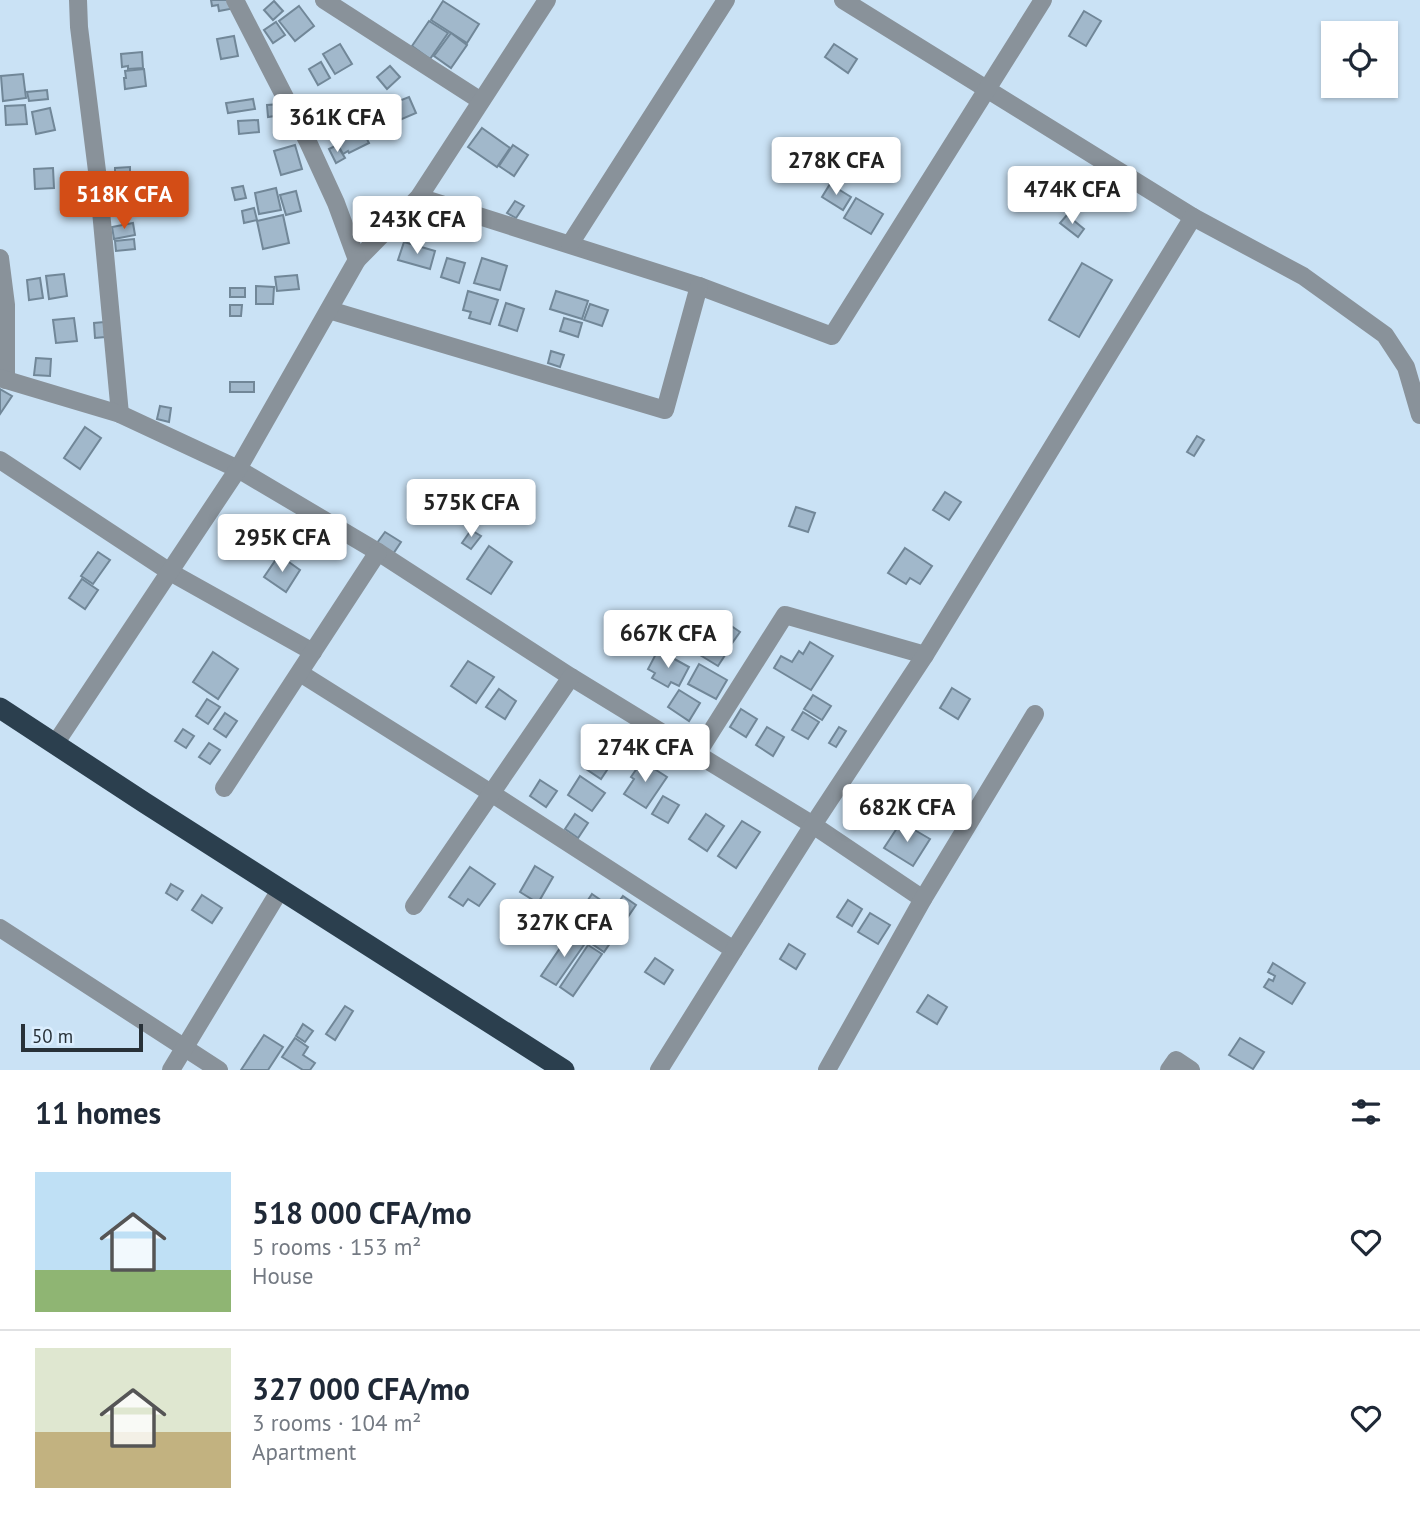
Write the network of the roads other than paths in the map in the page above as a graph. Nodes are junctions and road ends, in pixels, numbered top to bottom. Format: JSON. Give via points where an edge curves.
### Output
{"nodes":[{"id":1,"x":78,"y":0,"type":"edge"},
{"id":2,"x":235,"y":0,"type":"edge"},
{"id":3,"x":324,"y":0,"type":"edge"},
{"id":4,"x":547,"y":0,"type":"edge"},
{"id":5,"x":726,"y":0,"type":"edge"},
{"id":6,"x":843,"y":0,"type":"edge"},
{"id":7,"x":1043,"y":0,"type":"edge"},
{"id":8,"x":986,"y":89,"type":"junction"},
{"id":9,"x":481,"y":101,"type":"junction"},
{"id":10,"x":419,"y":197,"type":"junction"},
{"id":11,"x":1193,"y":217,"type":"junction"},
{"id":12,"x":570,"y":244,"type":"junction"},
{"id":13,"x":0,"y":258,"type":"edge"},
{"id":14,"x":357,"y":260,"type":"junction"},
{"id":15,"x":699,"y":286,"type":"junction"},
{"id":16,"x":329,"y":310,"type":"junction"},
{"id":17,"x":3,"y":379,"type":"edge"},
{"id":18,"x":120,"y":414,"type":"junction"},
{"id":19,"x":1420,"y":415,"type":"edge"},
{"id":20,"x":0,"y":460,"type":"edge"},
{"id":21,"x":238,"y":469,"type":"junction"},
{"id":22,"x":378,"y":552,"type":"junction"},
{"id":23,"x":170,"y":572,"type":"junction"},
{"id":24,"x":313,"y":652,"type":"junction"},
{"id":25,"x":925,"y":654,"type":"junction"},
{"id":26,"x":300,"y":673,"type":"junction"},
{"id":27,"x":571,"y":677,"type":"junction"},
{"id":28,"x":0,"y":708,"type":"edge"},
{"id":29,"x":1035,"y":714,"type":"dead end"},
{"id":30,"x":55,"y":744,"type":"junction"},
{"id":31,"x":697,"y":754,"type":"junction"},
{"id":32,"x":224,"y":788,"type":"dead end"},
{"id":33,"x":491,"y":793,"type":"junction"},
{"id":34,"x":813,"y":825,"type":"junction"},
{"id":35,"x":280,"y":890,"type":"junction"},
{"id":36,"x":923,"y":899,"type":"junction"},
{"id":37,"x":414,"y":906,"type":"dead end"},
{"id":38,"x":0,"y":928,"type":"edge"},
{"id":39,"x":734,"y":950,"type":"junction"},
{"id":40,"x":184,"y":1048,"type":"junction"},
{"id":41,"x":171,"y":1070,"type":"edge"},
{"id":42,"x":219,"y":1070,"type":"edge"},
{"id":43,"x":564,"y":1070,"type":"edge"},
{"id":44,"x":659,"y":1070,"type":"edge"},
{"id":45,"x":827,"y":1070,"type":"edge"},
{"id":46,"x":1169,"y":1070,"type":"edge"},
{"id":47,"x":1191,"y":1070,"type":"edge"}],
"edges":[{"from":1,"to":18,"type":"street"},
{"from":2,"to":14,"type":"street","via":[[336,203]]},
{"from":3,"to":9,"type":"street"},
{"from":4,"to":9,"type":"street"},
{"from":5,"to":12,"type":"street"},
{"from":6,"to":8,"type":"street"},
{"from":7,"to":8,"type":"street"},
{"from":8,"to":11,"type":"street"},
{"from":8,"to":15,"type":"street","via":[[832,336]]},
{"from":9,"to":10,"type":"street"},
{"from":10,"to":12,"type":"street"},
{"from":10,"to":14,"type":"street"},
{"from":11,"to":19,"type":"street","via":[[1303,276],[1385,335],[1406,367]]},
{"from":11,"to":25,"type":"street"},
{"from":12,"to":15,"type":"street"},
{"from":13,"to":17,"type":"street","via":[[6,305]]},
{"from":14,"to":16,"type":"street"},
{"from":15,"to":16,"type":"street","via":[[664,410]]},
{"from":16,"to":21,"type":"street"},
{"from":17,"to":18,"type":"street"},
{"from":18,"to":21,"type":"street"},
{"from":20,"to":23,"type":"street"},
{"from":21,"to":22,"type":"street"},
{"from":21,"to":23,"type":"street"},
{"from":22,"to":24,"type":"street"},
{"from":22,"to":27,"type":"street"},
{"from":23,"to":24,"type":"street"},
{"from":23,"to":30,"type":"street"},
{"from":24,"to":26,"type":"street"},
{"from":25,"to":31,"type":"street","via":[[785,615]]},
{"from":25,"to":34,"type":"street"},
{"from":26,"to":32,"type":"street"},
{"from":26,"to":33,"type":"street"},
{"from":27,"to":31,"type":"street"},
{"from":27,"to":33,"type":"street"},
{"from":28,"to":30,"type":"highway"},
{"from":29,"to":36,"type":"street"},
{"from":30,"to":35,"type":"highway"},
{"from":31,"to":34,"type":"street"},
{"from":33,"to":37,"type":"street"},
{"from":33,"to":39,"type":"street"},
{"from":34,"to":36,"type":"street"},
{"from":34,"to":39,"type":"street"},
{"from":35,"to":40,"type":"street"},
{"from":35,"to":43,"type":"highway"},
{"from":36,"to":45,"type":"street"},
{"from":38,"to":40,"type":"street"},
{"from":39,"to":44,"type":"street"},
{"from":40,"to":41,"type":"street"},
{"from":40,"to":42,"type":"street"},
{"from":46,"to":47,"type":"street","via":[[1176,1060]]}]}
